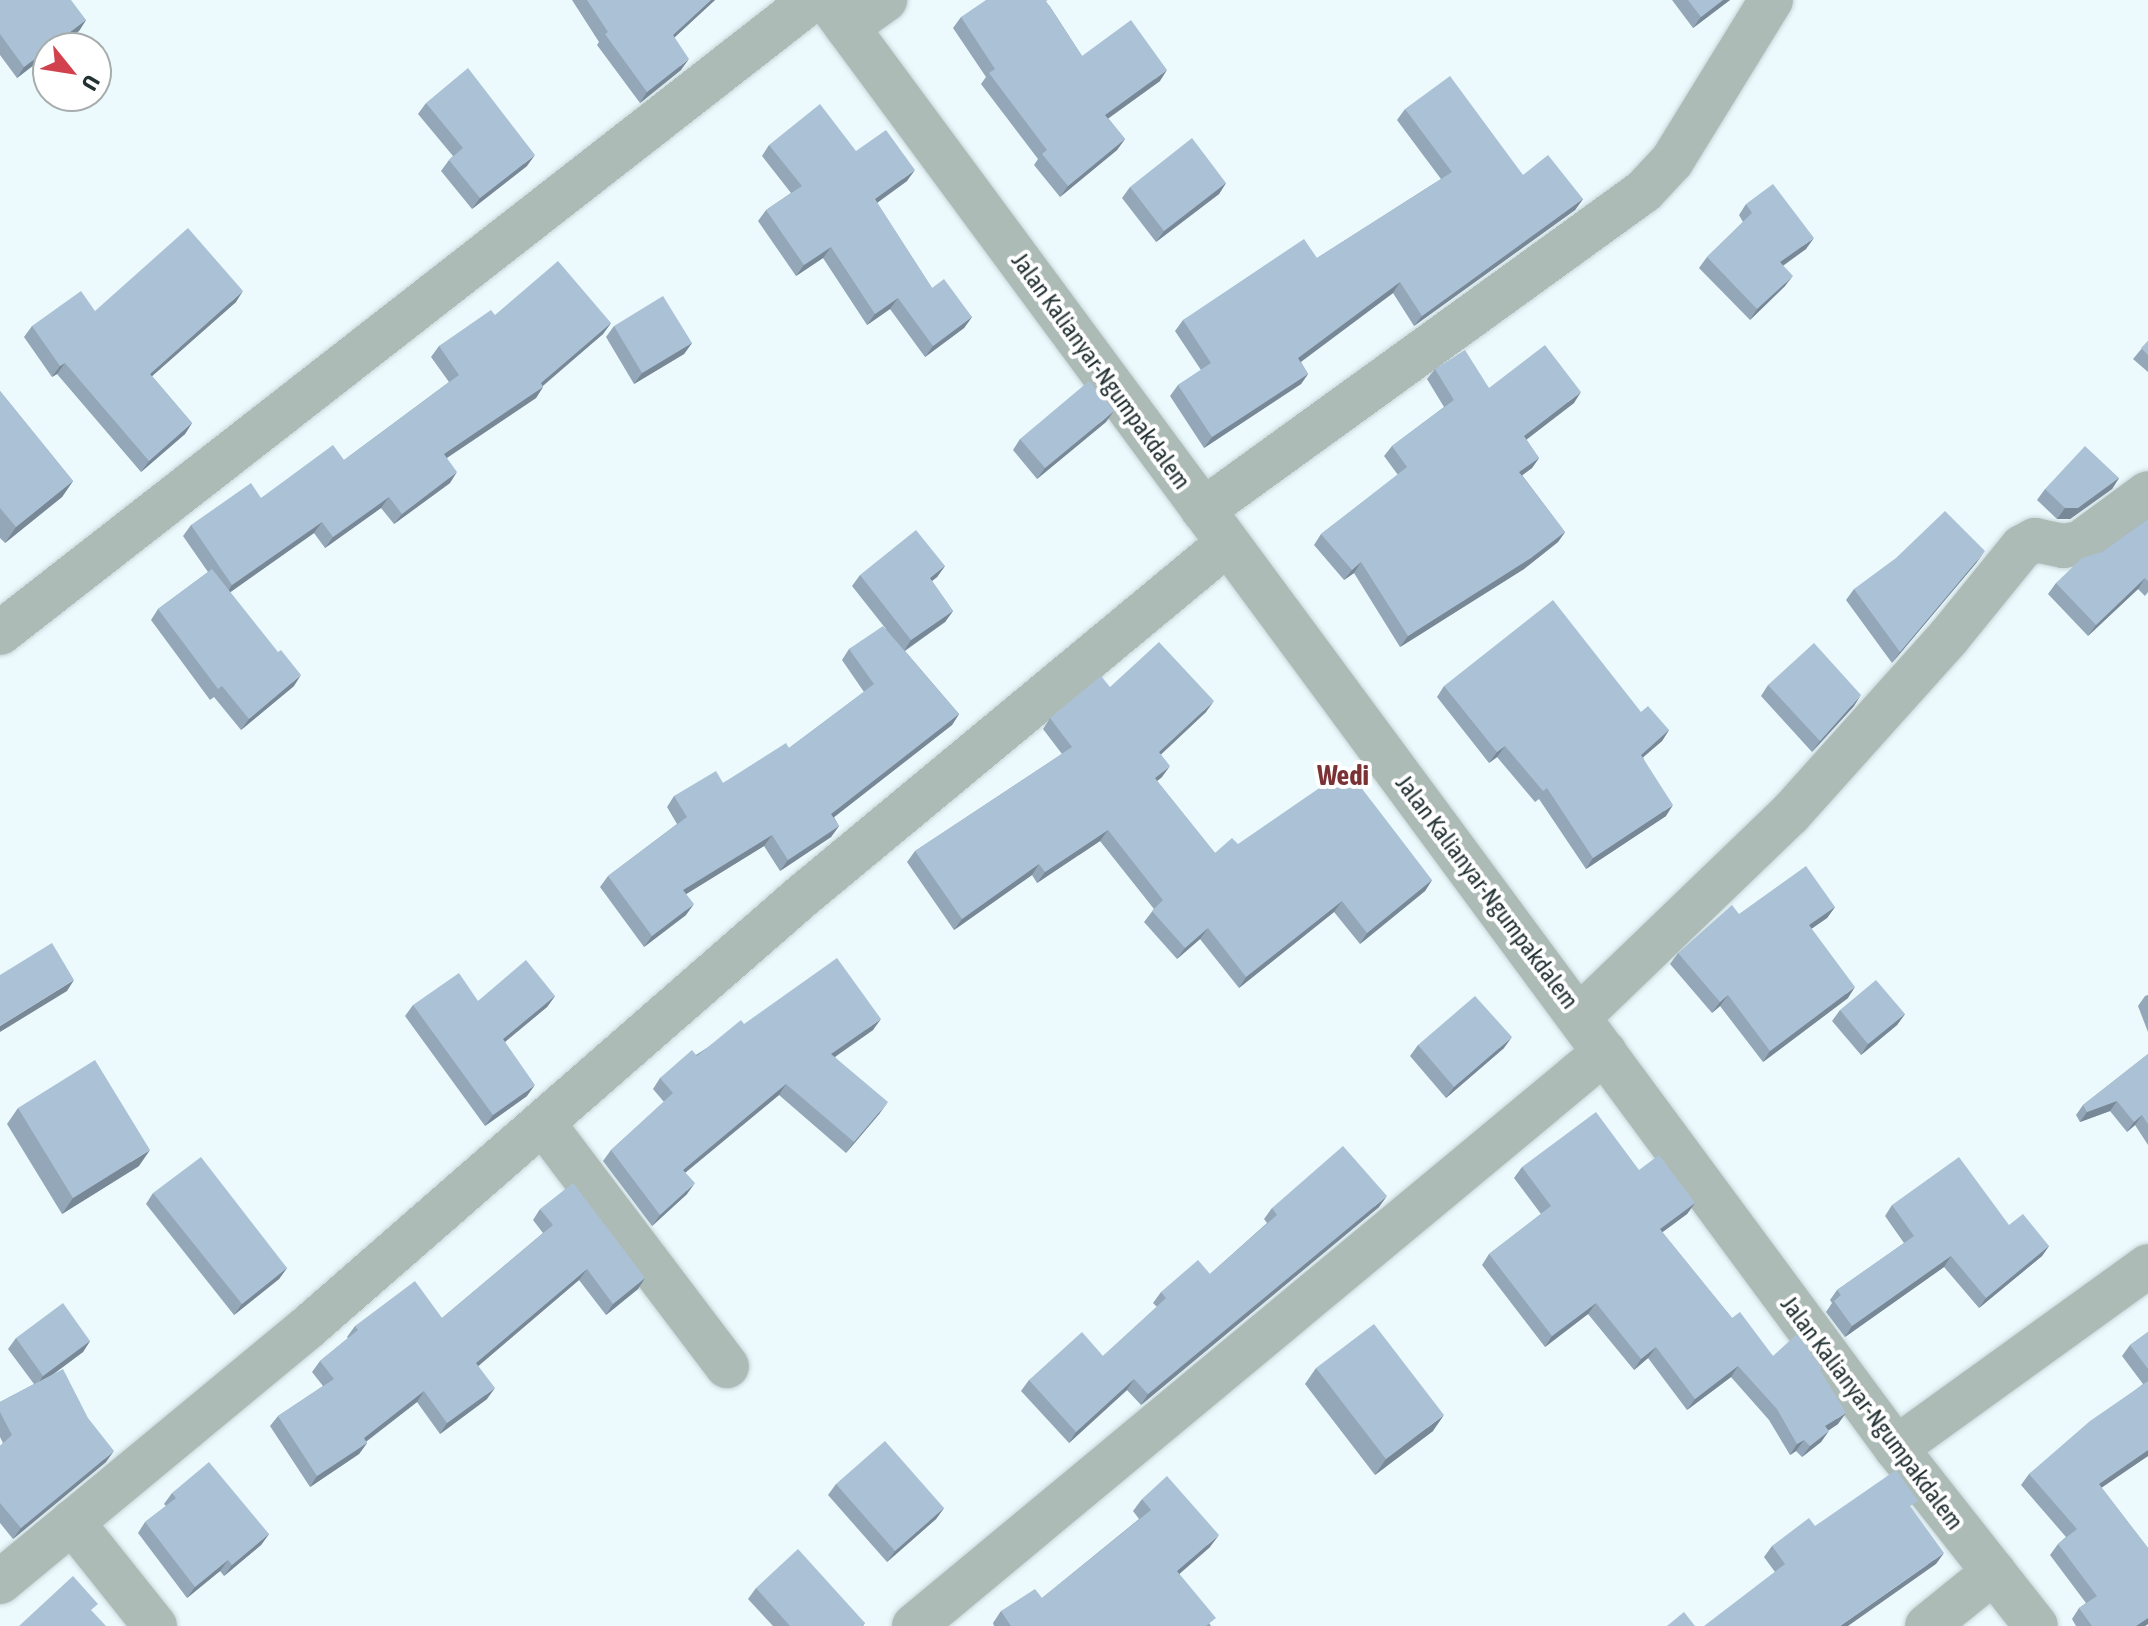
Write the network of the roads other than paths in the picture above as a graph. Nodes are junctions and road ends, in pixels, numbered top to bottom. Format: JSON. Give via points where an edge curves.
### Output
{"nodes":[{"id":1,"x":812,"y":0,"type":"edge"},
{"id":2,"x":885,"y":0,"type":"edge"},
{"id":3,"x":1771,"y":0,"type":"edge"},
{"id":4,"x":837,"y":13,"type":"edge"},
{"id":5,"x":2148,"y":493,"type":"edge"},
{"id":6,"x":1215,"y":527,"type":"junction"},
{"id":7,"x":0,"y":633,"type":"edge"},
{"id":8,"x":1580,"y":1016,"type":"junction"},
{"id":9,"x":1605,"y":1052,"type":"junction"},
{"id":10,"x":543,"y":1123,"type":"junction"},
{"id":11,"x":2148,"y":1266,"type":"edge"},
{"id":12,"x":727,"y":1366,"type":"dead end"},
{"id":13,"x":1896,"y":1448,"type":"junction"},
{"id":14,"x":72,"y":1522,"type":"junction"},
{"id":15,"x":1994,"y":1572,"type":"junction"},
{"id":16,"x":0,"y":1582,"type":"edge"},
{"id":17,"x":155,"y":1626,"type":"edge"},
{"id":18,"x":914,"y":1626,"type":"edge"},
{"id":19,"x":1927,"y":1626,"type":"edge"},
{"id":20,"x":2036,"y":1626,"type":"edge"}],
"edges":[{"from":1,"to":7,"type":"street"},
{"from":2,"to":4,"type":"street"},
{"from":3,"to":6,"type":"street","via":[[1672,161],[1644,191]]},
{"from":4,"to":6,"type":"street","name":"Jalan Kalianyar-Ngumpakdalem"},
{"from":5,"to":8,"type":"street","via":[[2080,543],[2063,546],[2035,540],[2022,547],[1790,814]]},
{"from":6,"to":8,"type":"street","name":"Jalan Kalianyar-Ngumpakdalem"},
{"from":6,"to":10,"type":"street"},
{"from":8,"to":9,"type":"street","name":"Jalan Kalianyar-Ngumpakdalem"},
{"from":9,"to":13,"type":"street","name":"Jalan Kalianyar-Ngumpakdalem"},
{"from":9,"to":18,"type":"street"},
{"from":10,"to":12,"type":"street"},
{"from":10,"to":14,"type":"street"},
{"from":11,"to":13,"type":"street"},
{"from":13,"to":15,"type":"street","name":"Jalan Kalianyar-Ngumpakdalem"},
{"from":14,"to":16,"type":"street"},
{"from":14,"to":17,"type":"street"},
{"from":15,"to":19,"type":"street"},
{"from":15,"to":20,"type":"street","name":"Jalan Kalianyar-Ngumpakdalem"}]}
